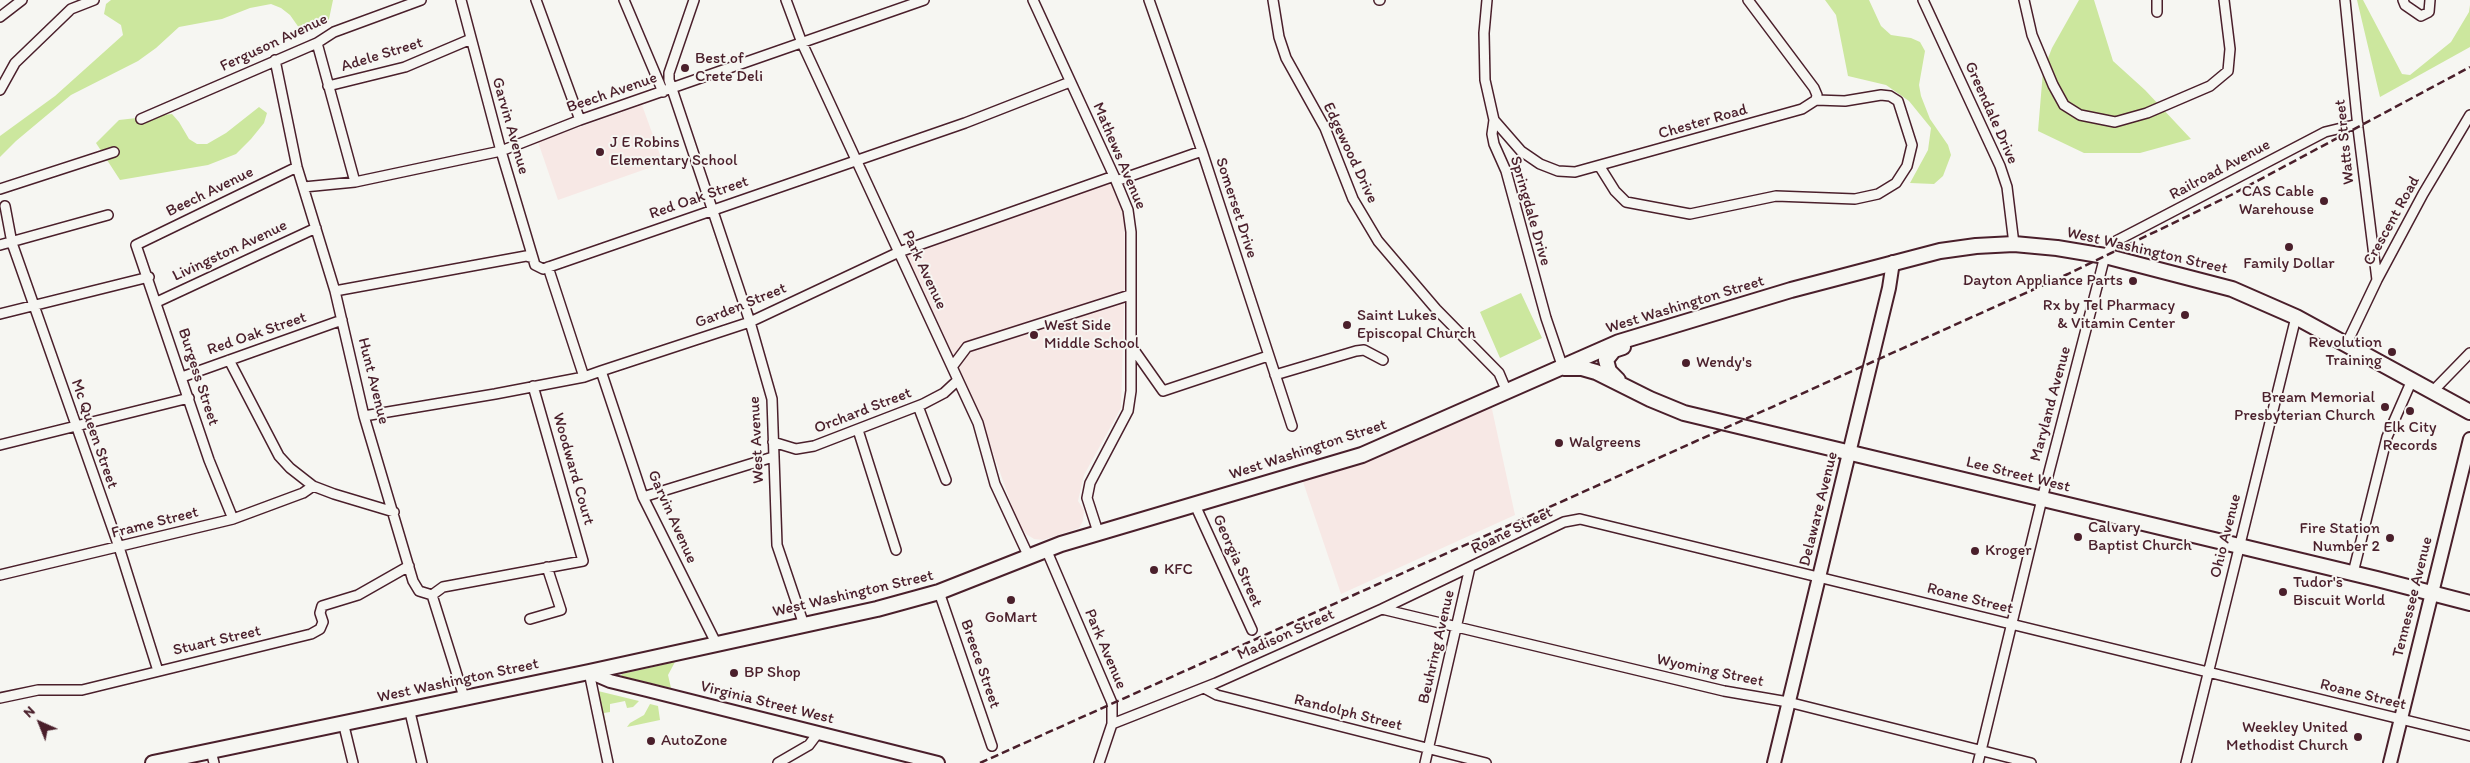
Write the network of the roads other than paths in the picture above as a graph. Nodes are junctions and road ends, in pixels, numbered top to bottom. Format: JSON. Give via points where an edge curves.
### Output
{"nodes":[{"id":1,"x":22,"y":0,"type":"edge"},
{"id":2,"x":94,"y":0,"type":"edge"},
{"id":3,"x":421,"y":0,"type":"edge"},
{"id":4,"x":461,"y":0,"type":"edge"},
{"id":5,"x":536,"y":0,"type":"edge"},
{"id":6,"x":624,"y":0,"type":"edge"},
{"id":7,"x":694,"y":0,"type":"edge"},
{"id":8,"x":786,"y":0,"type":"edge"},
{"id":9,"x":924,"y":0,"type":"edge"},
{"id":10,"x":1033,"y":0,"type":"edge"},
{"id":11,"x":1149,"y":0,"type":"edge"},
{"id":12,"x":1273,"y":0,"type":"edge"},
{"id":13,"x":1487,"y":0,"type":"edge"},
{"id":14,"x":1748,"y":0,"type":"edge"},
{"id":15,"x":1923,"y":0,"type":"edge"},
{"id":16,"x":2024,"y":0,"type":"edge"},
{"id":17,"x":2157,"y":0,"type":"edge"},
{"id":18,"x":2224,"y":0,"type":"edge"},
{"id":19,"x":2345,"y":0,"type":"edge"},
{"id":20,"x":2403,"y":0,"type":"edge"},
{"id":21,"x":2430,"y":0,"type":"edge"},
{"id":22,"x":69,"y":4,"type":"edge"},
{"id":23,"x":2157,"y":12,"type":"dead end"},
{"id":24,"x":0,"y":16,"type":"edge"},
{"id":25,"x":471,"y":39,"type":"junction"},
{"id":26,"x":802,"y":43,"type":"junction"},
{"id":27,"x":317,"y":44,"type":"junction"},
{"id":28,"x":275,"y":60,"type":"junction"},
{"id":29,"x":1070,"y":82,"type":"junction"},
{"id":30,"x":328,"y":86,"type":"junction"},
{"id":31,"x":672,"y":88,"type":"junction"},
{"id":32,"x":0,"y":90,"type":"edge"},
{"id":33,"x":663,"y":92,"type":"junction"},
{"id":34,"x":1816,"y":100,"type":"junction"},
{"id":35,"x":2470,"y":115,"type":"edge"},
{"id":36,"x":141,"y":119,"type":"dead end"},
{"id":37,"x":580,"y":120,"type":"junction"},
{"id":38,"x":1494,"y":120,"type":"junction"},
{"id":39,"x":2358,"y":124,"type":"junction"},
{"id":40,"x":501,"y":150,"type":"junction"},
{"id":41,"x":1202,"y":151,"type":"junction"},
{"id":42,"x":114,"y":152,"type":"dead end"},
{"id":43,"x":856,"y":160,"type":"junction"},
{"id":44,"x":297,"y":167,"type":"junction"},
{"id":45,"x":1600,"y":167,"type":"junction"},
{"id":46,"x":1115,"y":178,"type":"junction"},
{"id":47,"x":355,"y":182,"type":"junction"},
{"id":48,"x":304,"y":188,"type":"junction"},
{"id":49,"x":0,"y":189,"type":"edge"},
{"id":50,"x":5,"y":206,"type":"dead end"},
{"id":51,"x":713,"y":209,"type":"junction"},
{"id":52,"x":108,"y":215,"type":"dead end"},
{"id":53,"x":316,"y":228,"type":"junction"},
{"id":54,"x":12,"y":243,"type":"junction"},
{"id":55,"x":2014,"y":244,"type":"junction"},
{"id":56,"x":0,"y":245,"type":"edge"},
{"id":57,"x":136,"y":245,"type":"joint"},
{"id":58,"x":899,"y":252,"type":"junction"},
{"id":59,"x":2105,"y":256,"type":"junction"},
{"id":60,"x":533,"y":258,"type":"junction"},
{"id":61,"x":1893,"y":262,"type":"junction"},
{"id":62,"x":548,"y":268,"type":"junction"},
{"id":63,"x":149,"y":277,"type":"junction"},
{"id":64,"x":2377,"y":280,"type":"junction"},
{"id":65,"x":335,"y":291,"type":"junction"},
{"id":66,"x":1130,"y":295,"type":"junction"},
{"id":67,"x":156,"y":302,"type":"junction"},
{"id":68,"x":34,"y":306,"type":"junction"},
{"id":69,"x":0,"y":314,"type":"edge"},
{"id":70,"x":2296,"y":317,"type":"junction"},
{"id":71,"x":342,"y":320,"type":"junction"},
{"id":72,"x":750,"y":322,"type":"junction"},
{"id":73,"x":1655,"y":332,"type":"junction"},
{"id":74,"x":2346,"y":345,"type":"junction"},
{"id":75,"x":1132,"y":346,"type":"junction"},
{"id":76,"x":2470,"y":353,"type":"edge"},
{"id":77,"x":1268,"y":356,"type":"junction"},
{"id":78,"x":229,"y":360,"type":"junction"},
{"id":79,"x":1383,"y":360,"type":"dead end"},
{"id":80,"x":952,"y":367,"type":"junction"},
{"id":81,"x":1563,"y":368,"type":"junction"},
{"id":82,"x":601,"y":371,"type":"junction"},
{"id":83,"x":1275,"y":375,"type":"junction"},
{"id":84,"x":182,"y":377,"type":"junction"},
{"id":85,"x":584,"y":377,"type":"junction"},
{"id":86,"x":958,"y":380,"type":"junction"},
{"id":87,"x":2412,"y":380,"type":"junction"},
{"id":88,"x":1622,"y":384,"type":"junction"},
{"id":89,"x":533,"y":386,"type":"junction"},
{"id":90,"x":2433,"y":391,"type":"junction"},
{"id":91,"x":1507,"y":392,"type":"junction"},
{"id":92,"x":189,"y":398,"type":"junction"},
{"id":93,"x":918,"y":406,"type":"junction"},
{"id":94,"x":2470,"y":412,"type":"edge"},
{"id":95,"x":364,"y":416,"type":"junction"},
{"id":96,"x":75,"y":426,"type":"junction"},
{"id":97,"x":1292,"y":426,"type":"dead end"},
{"id":98,"x":858,"y":430,"type":"junction"},
{"id":99,"x":2470,"y":439,"type":"edge"},
{"id":100,"x":772,"y":442,"type":"junction"},
{"id":101,"x":0,"y":445,"type":"edge"},
{"id":102,"x":1849,"y":451,"type":"junction"},
{"id":103,"x":772,"y":457,"type":"junction"},
{"id":104,"x":946,"y":480,"type":"dead end"},
{"id":105,"x":313,"y":486,"type":"junction"},
{"id":106,"x":643,"y":497,"type":"junction"},
{"id":107,"x":2042,"y":499,"type":"junction"},
{"id":108,"x":1195,"y":504,"type":"junction"},
{"id":109,"x":394,"y":512,"type":"junction"},
{"id":110,"x":233,"y":519,"type":"junction"},
{"id":111,"x":1098,"y":532,"type":"junction"},
{"id":112,"x":2239,"y":546,"type":"junction"},
{"id":113,"x":119,"y":547,"type":"junction"},
{"id":114,"x":1046,"y":549,"type":"junction"},
{"id":115,"x":896,"y":550,"type":"dead end"},
{"id":116,"x":1028,"y":556,"type":"junction"},
{"id":117,"x":409,"y":566,"type":"junction"},
{"id":118,"x":547,"y":567,"type":"junction"},
{"id":119,"x":1470,"y":567,"type":"junction"},
{"id":120,"x":2352,"y":573,"type":"junction"},
{"id":121,"x":0,"y":575,"type":"edge"},
{"id":122,"x":1818,"y":578,"type":"junction"},
{"id":123,"x":939,"y":592,"type":"junction"},
{"id":124,"x":2431,"y":593,"type":"junction"},
{"id":125,"x":432,"y":595,"type":"junction"},
{"id":126,"x":2470,"y":604,"type":"edge"},
{"id":127,"x":1382,"y":609,"type":"junction"},
{"id":128,"x":530,"y":619,"type":"dead end"},
{"id":129,"x":804,"y":625,"type":"junction"},
{"id":130,"x":2013,"y":625,"type":"junction"},
{"id":131,"x":1458,"y":626,"type":"junction"},
{"id":132,"x":1252,"y":630,"type":"dead end"},
{"id":133,"x":716,"y":643,"type":"junction"},
{"id":134,"x":158,"y":671,"type":"junction"},
{"id":135,"x":588,"y":672,"type":"junction"},
{"id":136,"x":2208,"y":673,"type":"junction"},
{"id":137,"x":1204,"y":688,"type":"junction"},
{"id":138,"x":464,"y":697,"type":"junction"},
{"id":139,"x":0,"y":698,"type":"edge"},
{"id":140,"x":1788,"y":702,"type":"junction"},
{"id":141,"x":409,"y":708,"type":"junction"},
{"id":142,"x":2400,"y":719,"type":"junction"},
{"id":143,"x":343,"y":722,"type":"junction"},
{"id":144,"x":1112,"y":724,"type":"junction"},
{"id":145,"x":818,"y":733,"type":"junction"},
{"id":146,"x":2470,"y":736,"type":"edge"},
{"id":147,"x":992,"y":746,"type":"dead end"},
{"id":148,"x":1428,"y":749,"type":"junction"},
{"id":149,"x":1981,"y":751,"type":"junction"},
{"id":150,"x":212,"y":757,"type":"edge"},
{"id":151,"x":153,"y":763,"type":"edge"},
{"id":152,"x":353,"y":763,"type":"edge"},
{"id":153,"x":422,"y":763,"type":"edge"},
{"id":154,"x":608,"y":763,"type":"edge"},
{"id":155,"x":778,"y":763,"type":"edge"},
{"id":156,"x":938,"y":763,"type":"edge"},
{"id":157,"x":1099,"y":763,"type":"edge"},
{"id":158,"x":1425,"y":763,"type":"edge"},
{"id":159,"x":1486,"y":763,"type":"edge"},
{"id":160,"x":1774,"y":763,"type":"edge"},
{"id":161,"x":1978,"y":763,"type":"edge"},
{"id":162,"x":2031,"y":763,"type":"edge"},
{"id":163,"x":2186,"y":763,"type":"edge"},
{"id":164,"x":2390,"y":763,"type":"edge"}],
"edges":[{"from":1,"to":24,"type":"street"},
{"from":2,"to":22,"type":"street"},
{"from":3,"to":27,"type":"street","name":"Ferguson Avenue","via":[[334,32]]},
{"from":4,"to":25,"type":"street","name":"Garvin Avenue"},
{"from":5,"to":37,"type":"street"},
{"from":6,"to":33,"type":"street"},
{"from":7,"to":31,"type":"street","name":"West Avenue","via":[[669,74]]},
{"from":8,"to":26,"type":"street","name":"Park Avenue"},
{"from":9,"to":26,"type":"street","name":"Beech Avenue"},
{"from":10,"to":29,"type":"street","name":"Mathews Avenue"},
{"from":11,"to":41,"type":"street","name":"Somerset Drive"},
{"from":12,"to":91,"type":"street","name":"Edgewood Drive","via":[[1278,37],[1286,58],[1325,128],[1352,199],[1378,242],[1436,309],[1499,373]]},
{"from":13,"to":38,"type":"street","name":"Springdale Drive","via":[[1484,32],[1486,80]]},
{"from":14,"to":34,"type":"street","via":[[1814,88]]},
{"from":15,"to":55,"type":"street","name":"Greendale Drive","via":[[2000,166],[2007,187]]},
{"from":16,"to":18,"type":"street","via":[[2032,35],[2064,105],[2080,115],[2115,122],[2148,113],[2210,86],[2228,71],[2230,49]]},
{"from":17,"to":23,"type":"street"},
{"from":19,"to":39,"type":"street","name":"Watts Street"},
{"from":20,"to":21,"type":"street","via":[[2405,5],[2422,16],[2429,12]]},
{"from":22,"to":32,"type":"street","via":[[15,63]]},
{"from":25,"to":30,"type":"street","name":"Adele Street","via":[[405,67]]},
{"from":25,"to":40,"type":"street","name":"Garvin Avenue"},
{"from":26,"to":31,"type":"street","name":"Beech Avenue"},
{"from":26,"to":43,"type":"street","name":"Park Avenue"},
{"from":27,"to":28,"type":"street","name":"Ferguson Avenue"},
{"from":27,"to":30,"type":"street"},
{"from":28,"to":36,"type":"street","name":"Ferguson Avenue"},
{"from":28,"to":44,"type":"street","name":"Hunt Avenue"},
{"from":29,"to":43,"type":"street","name":"Red Oak Street","via":[[965,123]]},
{"from":29,"to":46,"type":"street","name":"Mathews Avenue"},
{"from":30,"to":47,"type":"street"},
{"from":31,"to":33,"type":"street","name":"Beech Avenue"},
{"from":31,"to":51,"type":"street","name":"West Avenue"},
{"from":33,"to":37,"type":"street","name":"Beech Avenue"},
{"from":34,"to":45,"type":"street","name":"Chester Road","via":[[1802,109]]},
{"from":34,"to":45,"type":"street","via":[[1845,102],[1881,95],[1898,101],[1912,145],[1907,166],[1896,183],[1878,194],[1854,199],[1776,196],[1690,214],[1626,202]]},
{"from":35,"to":64,"type":"street","name":"Crescent Road"},
{"from":37,"to":40,"type":"street","name":"Beech Avenue"},
{"from":38,"to":45,"type":"street","name":"Chester Road","via":[[1521,151],[1540,164],[1558,171],[1575,172]]},
{"from":38,"to":81,"type":"street","name":"Springdale Drive","via":[[1494,144],[1506,170],[1546,318]]},
{"from":39,"to":59,"type":"street","name":"Railroad Avenue","via":[[2324,132],[2116,241]]},
{"from":39,"to":64,"type":"street","name":"Watts Street"},
{"from":40,"to":47,"type":"street","name":"Beech Avenue"},
{"from":40,"to":60,"type":"street","name":"Garvin Avenue"},
{"from":41,"to":46,"type":"street","name":"Garden Street"},
{"from":41,"to":77,"type":"street","name":"Somerset Drive"},
{"from":42,"to":49,"type":"street"},
{"from":43,"to":51,"type":"street","name":"Red Oak Street"},
{"from":43,"to":58,"type":"street","name":"Park Avenue"},
{"from":44,"to":48,"type":"street","name":"Hunt Avenue"},
{"from":44,"to":57,"type":"street","name":"Beech Avenue"},
{"from":46,"to":58,"type":"street","name":"Garden Street"},
{"from":46,"to":66,"type":"street","name":"Mathews Avenue","via":[[1128,210],[1132,232]]},
{"from":47,"to":48,"type":"street","name":"Beech Avenue"},
{"from":48,"to":53,"type":"street","name":"Hunt Avenue"},
{"from":50,"to":54,"type":"street","name":"Mc Queen Street"},
{"from":51,"to":62,"type":"street","name":"Red Oak Street"},
{"from":51,"to":72,"type":"street","name":"West Avenue"},
{"from":52,"to":54,"type":"street"},
{"from":53,"to":65,"type":"street","name":"Hunt Avenue"},
{"from":53,"to":67,"type":"street","name":"Livingston Avenue"},
{"from":54,"to":56,"type":"street"},
{"from":54,"to":68,"type":"street","name":"Mc Queen Street"},
{"from":55,"to":59,"type":"main road","name":"West Washington Street"},
{"from":55,"to":61,"type":"main road","name":"West Washington Street","via":[[1940,250]]},
{"from":57,"to":63,"type":"street","name":"Burgess Street"},
{"from":58,"to":72,"type":"street","name":"Garden Street"},
{"from":58,"to":80,"type":"street","name":"Park Avenue"},
{"from":59,"to":70,"type":"main road","name":"West Washington Street","via":[[2232,289]]},
{"from":59,"to":107,"type":"street","name":"Maryland Avenue"},
{"from":60,"to":62,"type":"street","via":[[538,268]]},
{"from":60,"to":65,"type":"street","via":[[526,256]]},
{"from":61,"to":73,"type":"main road","name":"West Washington Street"},
{"from":61,"to":102,"type":"main road","name":"Delaware Avenue"},
{"from":62,"to":85,"type":"street"},
{"from":63,"to":67,"type":"street","name":"Burgess Street"},
{"from":63,"to":68,"type":"street"},
{"from":64,"to":74,"type":"street","name":"Crescent Road"},
{"from":65,"to":71,"type":"street","name":"Hunt Avenue"},
{"from":66,"to":75,"type":"street","name":"Mathews Avenue"},
{"from":66,"to":80,"type":"street","via":[[967,347]]},
{"from":67,"to":84,"type":"street","name":"Burgess Street"},
{"from":68,"to":69,"type":"street"},
{"from":68,"to":96,"type":"street","name":"Mc Queen Street"},
{"from":70,"to":74,"type":"main road","name":"West Washington Street"},
{"from":70,"to":112,"type":"street","name":"Ohio Avenue"},
{"from":71,"to":78,"type":"street","name":"Red Oak Street"},
{"from":71,"to":95,"type":"street","name":"Hunt Avenue"},
{"from":72,"to":82,"type":"street","name":"Garden Street"},
{"from":72,"to":100,"type":"street","name":"West Avenue","via":[[772,399]]},
{"from":73,"to":81,"type":"main road","name":"West Washington Street","via":[[1619,342]]},
{"from":73,"to":88,"type":"main road","via":[[1609,355],[1606,366]]},
{"from":74,"to":87,"type":"main road","name":"West Washington Street"},
{"from":75,"to":77,"type":"street","via":[[1163,391]]},
{"from":75,"to":111,"type":"street","name":"Mathews Avenue","via":[[1128,411],[1095,470],[1086,498]]},
{"from":76,"to":90,"type":"street"},
{"from":77,"to":83,"type":"street","name":"Somerset Drive"},
{"from":78,"to":84,"type":"street","name":"Red Oak Street"},
{"from":78,"to":105,"type":"street","via":[[279,456]]},
{"from":79,"to":83,"type":"street","via":[[1364,350],[1356,351]]},
{"from":80,"to":86,"type":"street","name":"Park Avenue"},
{"from":81,"to":88,"type":"main road","name":"Lee Street West","via":[[1582,368]]},
{"from":81,"to":91,"type":"main road","name":"West Washington Street"},
{"from":82,"to":85,"type":"street","name":"Garden Street"},
{"from":82,"to":106,"type":"street","name":"Garvin Avenue"},
{"from":83,"to":97,"type":"street","name":"Somerset Drive"},
{"from":84,"to":92,"type":"street","name":"Burgess Street"},
{"from":85,"to":89,"type":"street","name":"Garden Street"},
{"from":86,"to":93,"type":"street","name":"Orchard Street","via":[[944,393]]},
{"from":86,"to":116,"type":"street","name":"Park Avenue","via":[[978,423],[995,484]]},
{"from":87,"to":90,"type":"main road","name":"West Washington Street"},
{"from":87,"to":120,"type":"street","via":[[2388,437]]},
{"from":88,"to":102,"type":"main road","name":"Lee Street West","via":[[1684,413]]},
{"from":89,"to":95,"type":"street","name":"Garden Street"},
{"from":89,"to":118,"type":"street","name":"Woodward Court","via":[[583,561]]},
{"from":90,"to":94,"type":"main road","name":"West Washington Street"},
{"from":91,"to":108,"type":"main road","name":"West Washington Street","via":[[1362,455]]},
{"from":92,"to":96,"type":"street"},
{"from":92,"to":110,"type":"street","name":"Burgess Street"},
{"from":93,"to":98,"type":"street","name":"Orchard Street"},
{"from":93,"to":104,"type":"street"},
{"from":95,"to":109,"type":"street","name":"Hunt Avenue"},
{"from":96,"to":101,"type":"street"},
{"from":96,"to":113,"type":"street","name":"Mc Queen Street"},
{"from":98,"to":100,"type":"street","name":"Orchard Street","via":[[807,448],[790,448]]},
{"from":98,"to":115,"type":"street"},
{"from":99,"to":124,"type":"main road","name":"Tennessee Avenue"},
{"from":100,"to":103,"type":"street","name":"West Avenue"},
{"from":102,"to":107,"type":"main road","name":"Lee Street West"},
{"from":102,"to":122,"type":"main road","name":"Delaware Avenue"},
{"from":103,"to":106,"type":"street"},
{"from":103,"to":129,"type":"street","name":"West Avenue","via":[[777,546]]},
{"from":105,"to":109,"type":"street"},
{"from":105,"to":110,"type":"street","name":"Frame Street","via":[[303,493]]},
{"from":106,"to":133,"type":"street","name":"Garvin Avenue"},
{"from":107,"to":112,"type":"main road","name":"Lee Street West"},
{"from":107,"to":130,"type":"street","name":"Maryland Avenue"},
{"from":108,"to":111,"type":"main road","name":"West Washington Street"},
{"from":108,"to":132,"type":"street","name":"Georgia Street"},
{"from":109,"to":117,"type":"street","name":"Hunt Avenue"},
{"from":110,"to":113,"type":"street","name":"Frame Street"},
{"from":111,"to":114,"type":"main road","name":"West Washington Street"},
{"from":112,"to":120,"type":"main road","name":"Lee Street West"},
{"from":112,"to":136,"type":"street","name":"Ohio Avenue"},
{"from":113,"to":121,"type":"street","name":"Frame Street"},
{"from":113,"to":134,"type":"street","name":"Mc Queen Street"},
{"from":114,"to":116,"type":"main road","name":"West Washington Street"},
{"from":114,"to":144,"type":"street","name":"Park Avenue","via":[[1112,703]]},
{"from":116,"to":123,"type":"main road","name":"West Washington Street"},
{"from":117,"to":125,"type":"street","name":"Hunt Avenue","via":[[419,591]]},
{"from":117,"to":134,"type":"street","name":"Stuart Street","via":[[358,595],[322,606],[323,622],[320,629],[311,634]]},
{"from":118,"to":125,"type":"street","via":[[443,587]]},
{"from":118,"to":128,"type":"street","via":[[560,610]]},
{"from":119,"to":122,"type":"street","name":"Roane Street","via":[[1564,522],[1580,519]]},
{"from":119,"to":127,"type":"street","name":"Madison Street"},
{"from":119,"to":131,"type":"street","name":"Beuhring Avenue"},
{"from":120,"to":124,"type":"main road","name":"Lee Street West"},
{"from":122,"to":130,"type":"street","name":"Roane Street"},
{"from":122,"to":140,"type":"main road","name":"Delaware Avenue"},
{"from":123,"to":129,"type":"main road","name":"West Washington Street"},
{"from":123,"to":147,"type":"street","name":"Breece Street"},
{"from":124,"to":126,"type":"main road","name":"Lee Street West"},
{"from":124,"to":142,"type":"main road","name":"Tennessee Avenue"},
{"from":125,"to":138,"type":"street"},
{"from":127,"to":131,"type":"street","name":"Wyoming Street"},
{"from":127,"to":137,"type":"street","name":"Madison Street"},
{"from":129,"to":133,"type":"main road","name":"West Washington Street"},
{"from":130,"to":136,"type":"street","name":"Roane Street"},
{"from":130,"to":149,"type":"street","name":"Maryland Avenue"},
{"from":131,"to":140,"type":"street","name":"Wyoming Street","via":[[1724,691]]},
{"from":131,"to":148,"type":"street","name":"Beuhring Avenue"},
{"from":133,"to":135,"type":"main road","name":"West Washington Street"},
{"from":134,"to":139,"type":"street","name":"Stuart Street","via":[[82,690],[38,690]]},
{"from":135,"to":138,"type":"main road","name":"West Washington Street"},
{"from":135,"to":145,"type":"main road","name":"Virginia Street West","via":[[610,681]]},
{"from":135,"to":154,"type":"street"},
{"from":136,"to":142,"type":"street","name":"Roane Street"},
{"from":136,"to":163,"type":"street","name":"Ohio Avenue"},
{"from":137,"to":144,"type":"street","name":"Madison Street"},
{"from":137,"to":148,"type":"street","name":"Randolph Street","via":[[1217,695]]},
{"from":138,"to":141,"type":"main road","name":"West Washington Street"},
{"from":140,"to":149,"type":"street","name":"Wyoming Street"},
{"from":140,"to":160,"type":"main road","name":"Delaware Avenue"},
{"from":141,"to":143,"type":"main road","name":"West Washington Street"},
{"from":141,"to":153,"type":"street"},
{"from":142,"to":146,"type":"street","name":"Roane Street"},
{"from":142,"to":164,"type":"main road","name":"Tennessee Avenue"},
{"from":143,"to":150,"type":"main road","name":"West Washington Street"},
{"from":143,"to":152,"type":"street"},
{"from":144,"to":157,"type":"street","name":"Park Avenue"},
{"from":145,"to":155,"type":"street","via":[[803,749]]},
{"from":145,"to":156,"type":"main road","name":"Virginia Street West"},
{"from":148,"to":158,"type":"street","name":"Beuhring Avenue"},
{"from":148,"to":159,"type":"street","name":"Randolph Street"},
{"from":149,"to":161,"type":"street","name":"Maryland Avenue"},
{"from":149,"to":162,"type":"street","name":"Wyoming Street"},
{"from":150,"to":151,"type":"main road","name":"West Washington Street"}]}
